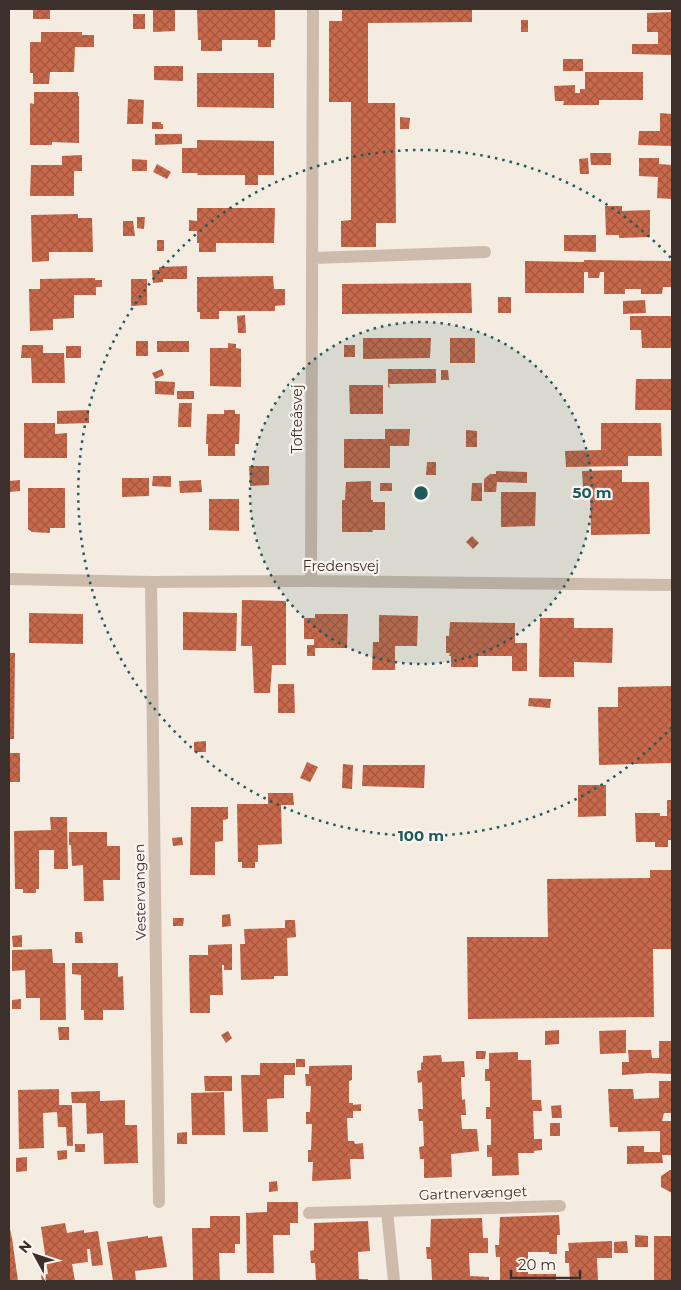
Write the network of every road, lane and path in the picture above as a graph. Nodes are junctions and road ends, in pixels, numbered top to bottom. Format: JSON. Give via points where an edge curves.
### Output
{"nodes":[{"id":1,"x":313,"y":9,"type":"edge"},
{"id":2,"x":485,"y":252,"type":"dead end"},
{"id":3,"x":312,"y":258,"type":"junction"},
{"id":4,"x":9,"y":579,"type":"edge"},
{"id":5,"x":311,"y":581,"type":"junction"},
{"id":6,"x":151,"y":582,"type":"junction"},
{"id":7,"x":672,"y":586,"type":"edge"},
{"id":8,"x":159,"y":1202,"type":"dead end"},
{"id":9,"x":560,"y":1206,"type":"dead end"},
{"id":10,"x":387,"y":1211,"type":"junction"},
{"id":11,"x":309,"y":1213,"type":"dead end"},
{"id":12,"x":394,"y":1281,"type":"edge"}],
"edges":[{"from":1,"to":3,"type":"street","name":"Tofteåsvej"},
{"from":2,"to":3,"type":"street"},
{"from":3,"to":5,"type":"street","name":"Tofteåsvej"},
{"from":4,"to":6,"type":"street","name":"Fredensvej"},
{"from":5,"to":6,"type":"street","name":"Fredensvej"},
{"from":5,"to":7,"type":"street","name":"Fredensvej"},
{"from":6,"to":8,"type":"street","name":"Vestervangen"},
{"from":9,"to":10,"type":"street","name":"Gartnervænget"},
{"from":10,"to":11,"type":"street","name":"Gartnervænget"},
{"from":10,"to":12,"type":"street"}]}
